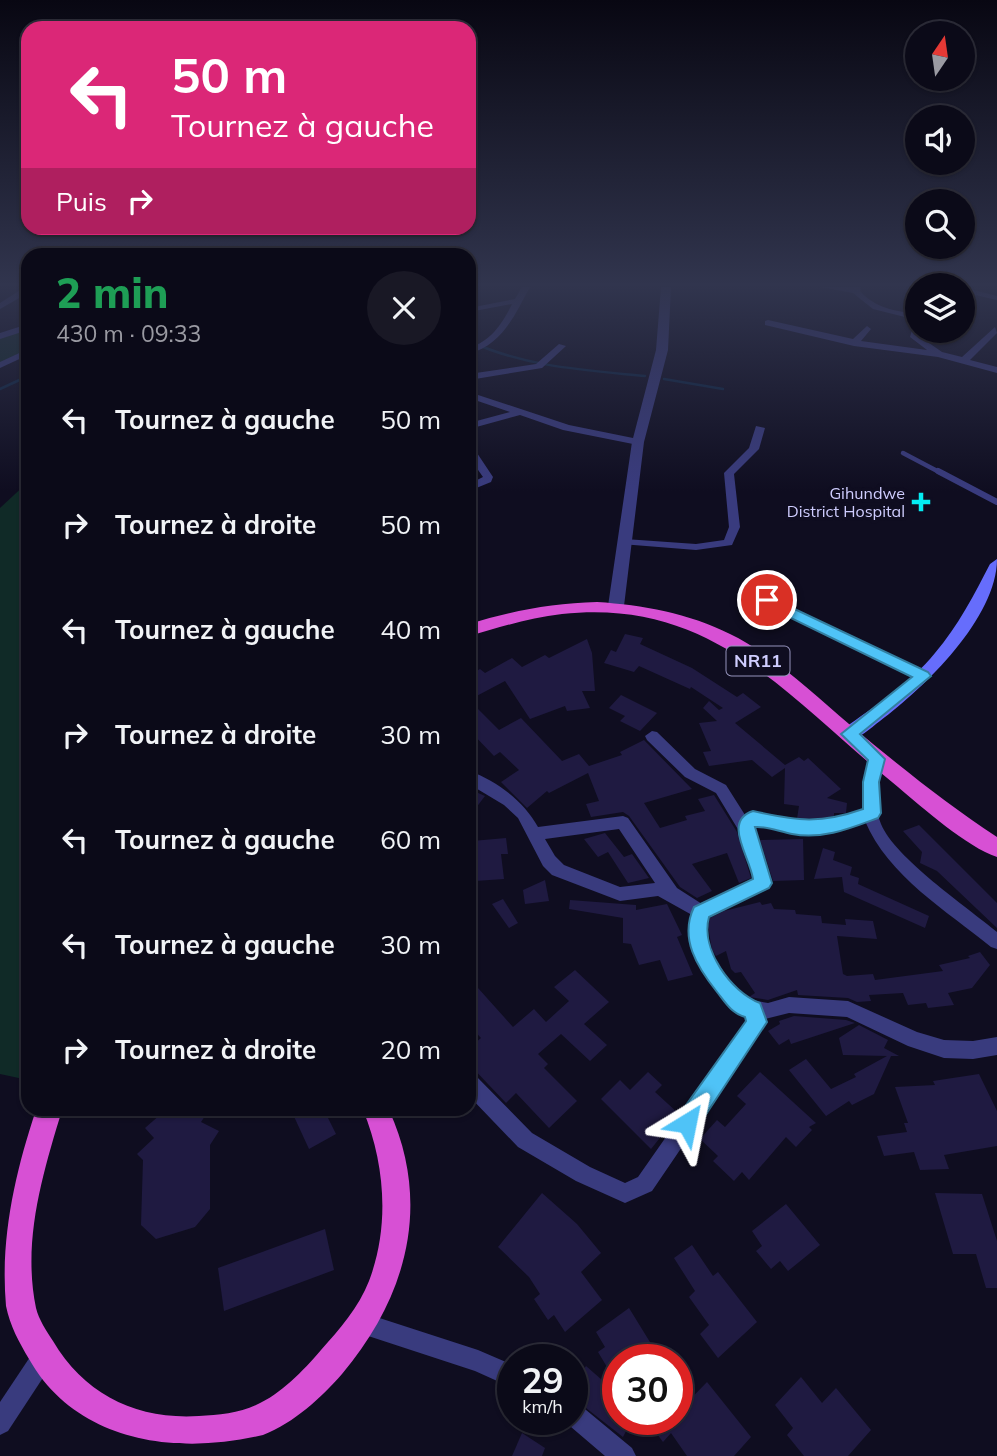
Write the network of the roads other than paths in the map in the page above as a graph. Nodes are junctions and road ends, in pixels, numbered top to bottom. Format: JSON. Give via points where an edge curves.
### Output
{"nodes":[{"id":1,"x":21,"y":355,"type":"edge"},
{"id":2,"x":552,"y":355,"type":"edge"},
{"id":3,"x":661,"y":355,"type":"edge"},
{"id":4,"x":942,"y":355,"type":"edge"},
{"id":5,"x":971,"y":355,"type":"edge"},
{"id":6,"x":963,"y":361,"type":"junction"},
{"id":7,"x":0,"y":365,"type":"edge"},
{"id":8,"x":476,"y":370,"type":"edge"},
{"id":9,"x":997,"y":370,"type":"edge"},
{"id":10,"x":488,"y":374,"type":"junction"},
{"id":11,"x":476,"y":376,"type":"edge"},
{"id":12,"x":476,"y":398,"type":"edge"},
{"id":13,"x":518,"y":413,"type":"junction"},
{"id":14,"x":476,"y":424,"type":"edge"},
{"id":15,"x":760,"y":428,"type":"dead end"},
{"id":16,"x":638,"y":442,"type":"junction"},
{"id":17,"x":903,"y":453,"type":"dead end"},
{"id":18,"x":476,"y":459,"type":"edge"},
{"id":19,"x":476,"y":485,"type":"edge"},
{"id":20,"x":997,"y":502,"type":"edge"},
{"id":21,"x":625,"y":542,"type":"junction"},
{"id":22,"x":997,"y":564,"type":"edge"},
{"id":23,"x":767,"y":600,"type":"dead end"},
{"id":24,"x":616,"y":607,"type":"junction"},
{"id":25,"x":476,"y":628,"type":"edge"},
{"id":26,"x":923,"y":676,"type":"junction"},
{"id":27,"x":849,"y":734,"type":"junction"},
{"id":28,"x":652,"y":736,"type":"dead end"},
{"id":29,"x":877,"y":759,"type":"junction"},
{"id":30,"x":476,"y":781,"type":"edge"},
{"id":31,"x":872,"y":813,"type":"junction"},
{"id":32,"x":746,"y":830,"type":"junction"},
{"id":33,"x":536,"y":834,"type":"junction"},
{"id":34,"x":997,"y":848,"type":"edge"},
{"id":35,"x":671,"y":893,"type":"junction"},
{"id":36,"x":701,"y":912,"type":"junction"},
{"id":37,"x":997,"y":942,"type":"edge"},
{"id":38,"x":752,"y":1009,"type":"junction"},
{"id":39,"x":997,"y":1046,"type":"edge"},
{"id":40,"x":476,"y":1090,"type":"edge"},
{"id":41,"x":47,"y":1116,"type":"edge"},
{"id":42,"x":378,"y":1116,"type":"edge"},
{"id":43,"x":361,"y":1323,"type":"junction"},
{"id":44,"x":44,"y":1356,"type":"junction"},
{"id":45,"x":497,"y":1370,"type":"edge"},
{"id":46,"x":0,"y":1423,"type":"edge"},
{"id":47,"x":588,"y":1426,"type":"edge"},
{"id":48,"x":624,"y":1456,"type":"edge"}],
"edges":[{"from":1,"to":7,"type":"street"},
{"from":2,"to":10,"type":"street","via":[[539,366]]},
{"from":3,"to":16,"type":"street"},
{"from":4,"to":6,"type":"street"},
{"from":5,"to":6,"type":"street"},
{"from":6,"to":9,"type":"street"},
{"from":8,"to":10,"type":"street"},
{"from":10,"to":11,"type":"street"},
{"from":12,"to":13,"type":"street"},
{"from":13,"to":14,"type":"street"},
{"from":13,"to":16,"type":"street"},
{"from":15,"to":21,"type":"street","via":[[754,449],[729,473],[734,528],[728,543],[696,547]]},
{"from":16,"to":21,"type":"street"},
{"from":17,"to":20,"type":"lane"},
{"from":18,"to":19,"type":"street","via":[[488,477]]},
{"from":21,"to":24,"type":"street"},
{"from":22,"to":26,"type":"main road","via":[[981,597]]},
{"from":23,"to":26,"type":"street"},
{"from":24,"to":25,"type":"highway","number":"NR11","via":[[520,614]]},
{"from":24,"to":27,"type":"highway","number":"NR11","via":[[668,618],[724,638]]},
{"from":26,"to":27,"type":"main road"},
{"from":27,"to":29,"type":"highway","number":"NR11"},
{"from":28,"to":32,"type":"street","via":[[690,772],[721,789]]},
{"from":29,"to":31,"type":"street","via":[[871,782]]},
{"from":29,"to":34,"type":"highway","number":"NR11"},
{"from":30,"to":33,"type":"street","via":[[509,801]]},
{"from":31,"to":32,"type":"street","via":[[822,828],[794,828],[753,818]]},
{"from":31,"to":37,"type":"street","via":[[879,834],[897,857]]},
{"from":32,"to":36,"type":"street","via":[[763,883]]},
{"from":33,"to":35,"type":"street","via":[[558,870],[591,885],[620,894],[658,889]]},
{"from":33,"to":35,"type":"street","via":[[623,822]]},
{"from":35,"to":36,"type":"street"},
{"from":36,"to":38,"type":"street","via":[[697,926],[702,953],[727,992],[741,1006]]},
{"from":38,"to":39,"type":"street","via":[[838,1007],[944,1049]]},
{"from":38,"to":40,"type":"street","via":[[757,1022],[645,1184],[625,1193],[525,1140]]},
{"from":41,"to":44,"type":"highway","via":[[27,1179],[19,1235],[25,1323]]},
{"from":42,"to":43,"type":"highway","via":[[391,1148],[397,1186],[383,1281]]},
{"from":43,"to":44,"type":"highway","via":[[303,1393],[263,1419],[220,1431],[139,1428],[93,1409],[54,1375]]},
{"from":43,"to":45,"type":"street"},
{"from":44,"to":46,"type":"street"},
{"from":47,"to":48,"type":"street"}]}
